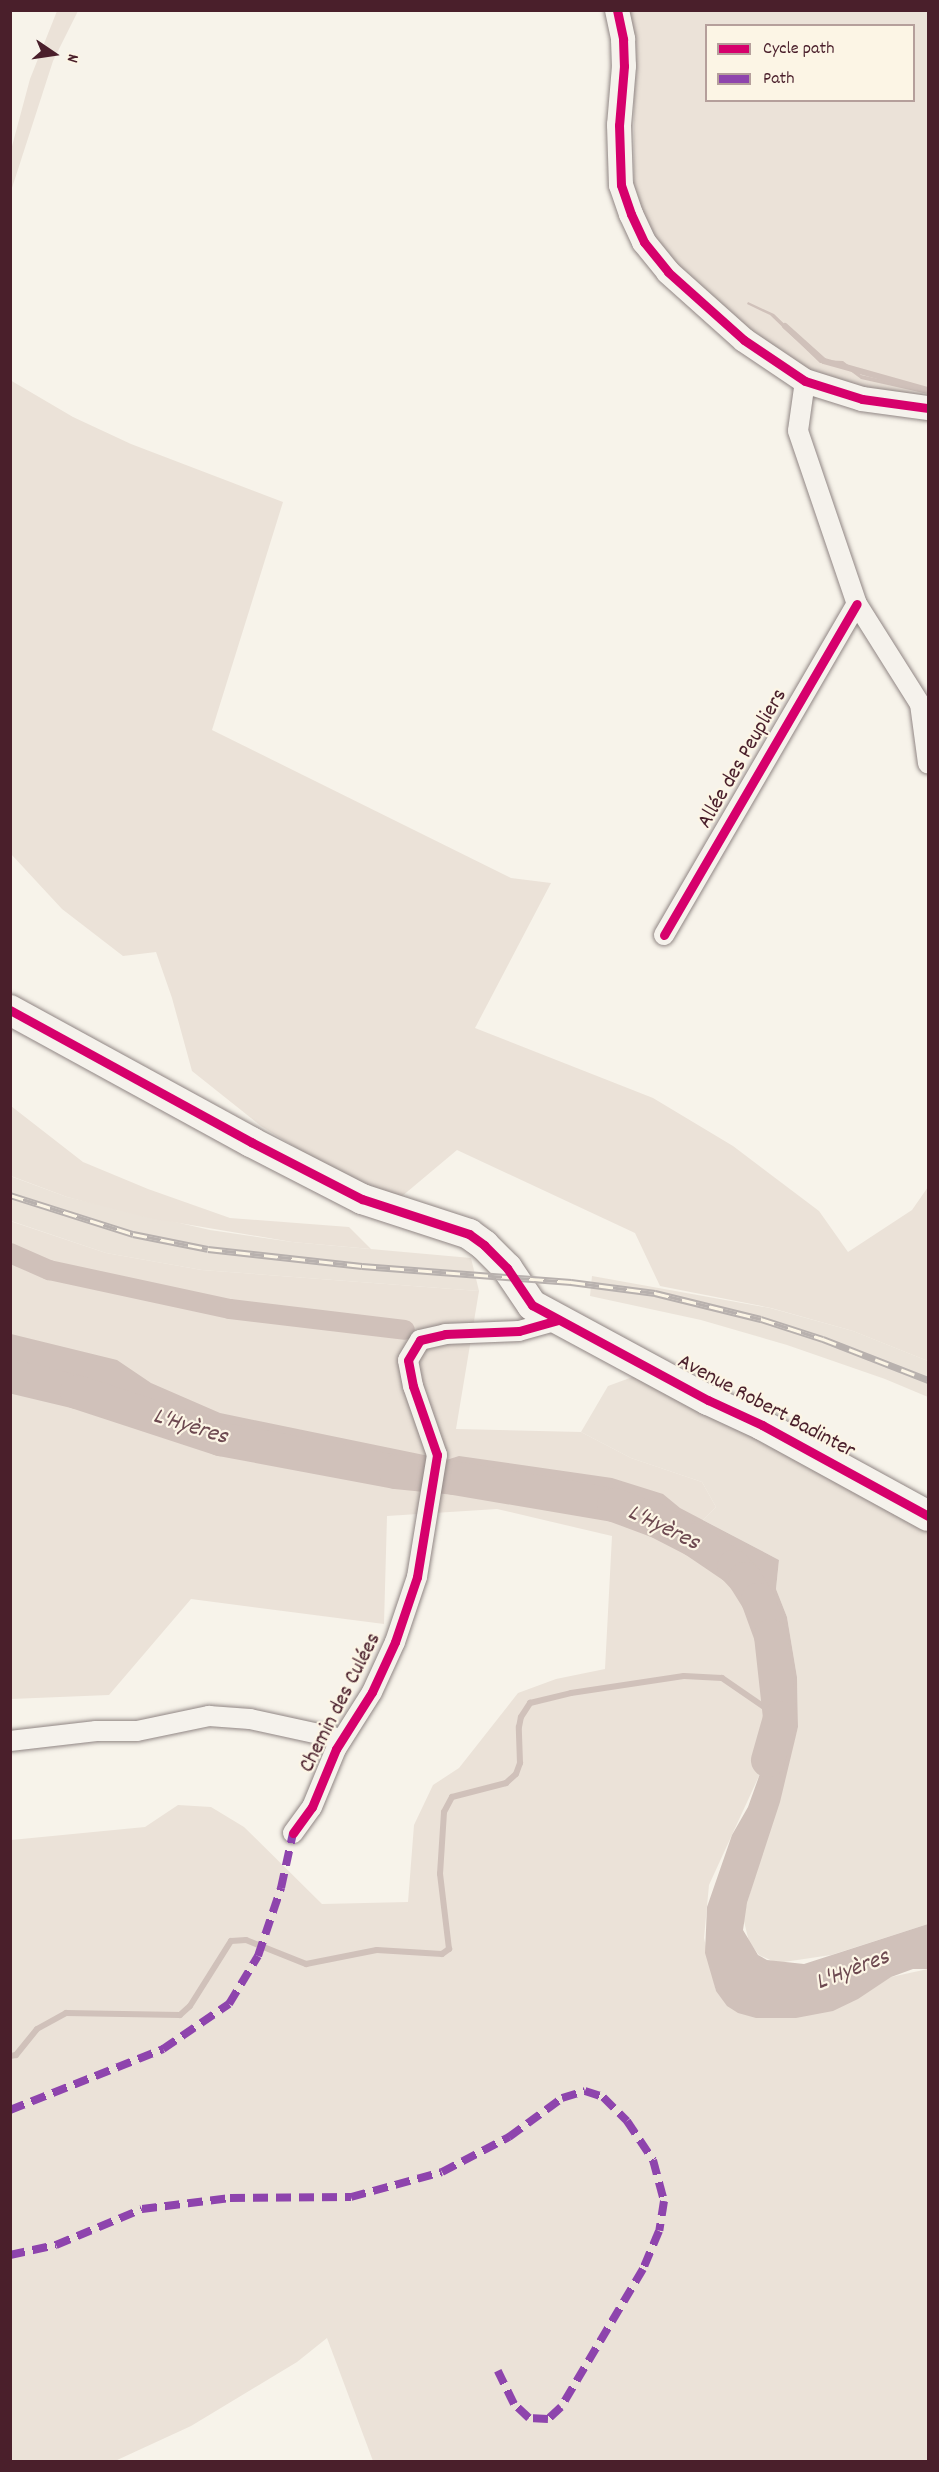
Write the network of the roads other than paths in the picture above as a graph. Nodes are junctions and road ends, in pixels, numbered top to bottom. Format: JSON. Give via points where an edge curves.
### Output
{"nodes":[{"id":1,"x":617,"y":10,"type":"edge"},
{"id":2,"x":806,"y":381,"type":"junction"},
{"id":3,"x":928,"y":408,"type":"edge"},
{"id":4,"x":857,"y":604,"type":"junction"},
{"id":5,"x":928,"y":763,"type":"edge"},
{"id":6,"x":664,"y":935,"type":"dead end"},
{"id":7,"x":10,"y":1010,"type":"edge"},
{"id":8,"x":558,"y":1320,"type":"junction"},
{"id":9,"x":928,"y":1516,"type":"edge"},
{"id":10,"x":342,"y":1739,"type":"junction"},
{"id":11,"x":10,"y":1741,"type":"edge"},
{"id":12,"x":293,"y":1833,"type":"dead end"}],
"edges":[{"from":1,"to":2,"type":"street","via":[[624,57],[619,125],[621,185],[644,242],[668,272],[744,340]]},
{"from":2,"to":3,"type":"street","via":[[862,399]]},
{"from":2,"to":4,"type":"street","via":[[798,431]]},
{"from":4,"to":5,"type":"street","via":[[920,704]]},
{"from":4,"to":6,"type":"street","name":"Allée des Peupliers"},
{"from":7,"to":8,"type":"main road","via":[[251,1142],[373,1203],[469,1234],[507,1268],[532,1305]]},
{"from":8,"to":9,"type":"main road","name":"Avenue Robert Badinter"},
{"from":8,"to":10,"type":"street","name":"Chemin des Culées","via":[[519,1331],[445,1334],[420,1340],[408,1360],[436,1455],[417,1577],[395,1642],[372,1692]]},
{"from":10,"to":11,"type":"street","via":[[250,1719],[208,1716],[137,1731],[96,1731]]},
{"from":10,"to":12,"type":"street","name":"Chemin des Culées","via":[[312,1807]]}]}
